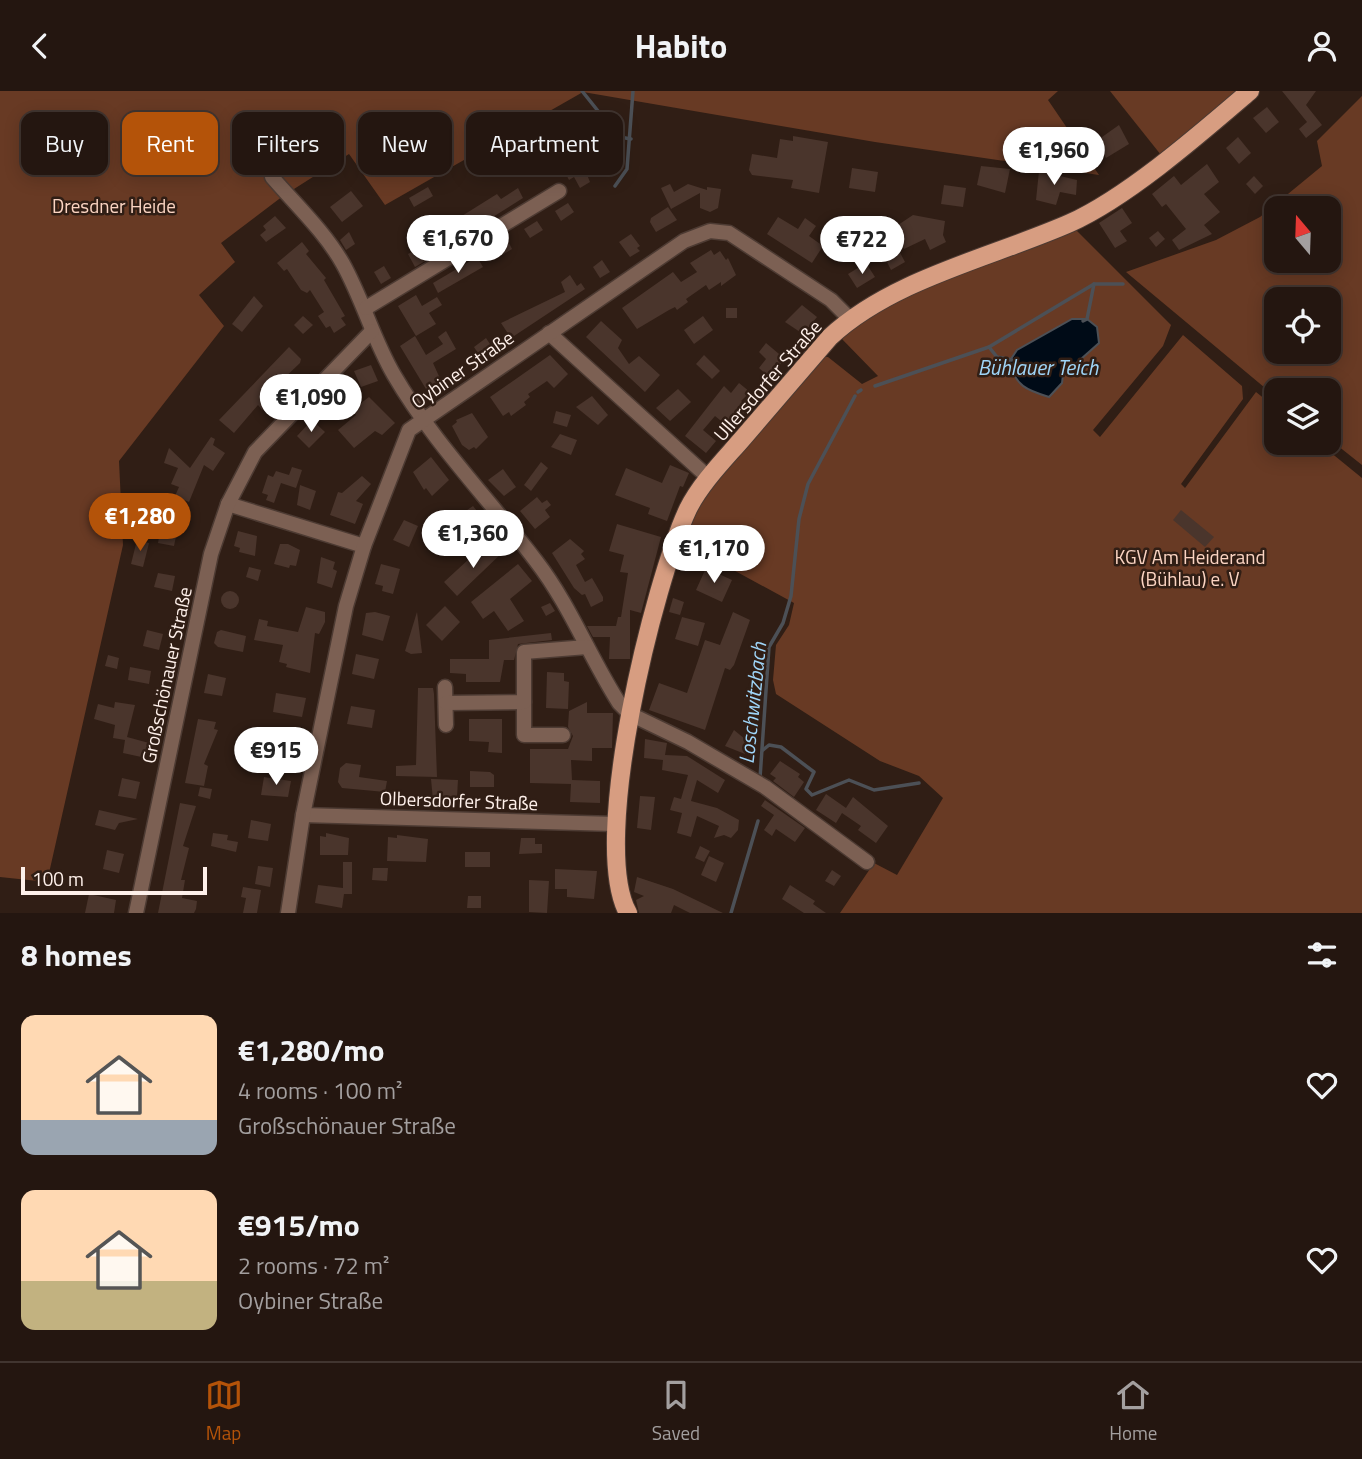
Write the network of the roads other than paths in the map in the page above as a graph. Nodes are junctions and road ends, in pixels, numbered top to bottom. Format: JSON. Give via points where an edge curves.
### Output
{"nodes":[{"id":1,"x":1250,"y":91,"type":"edge"},
{"id":2,"x":272,"y":177,"type":"dead end"},
{"id":3,"x":559,"y":191,"type":"dead end"},
{"id":4,"x":366,"y":308,"type":"junction"},
{"id":5,"x":850,"y":319,"type":"junction"},
{"id":6,"x":372,"y":331,"type":"junction"},
{"id":7,"x":549,"y":333,"type":"junction"},
{"id":8,"x":423,"y":420,"type":"junction"},
{"id":9,"x":709,"y":478,"type":"junction"},
{"id":10,"x":228,"y":504,"type":"junction"},
{"id":11,"x":364,"y":547,"type":"junction"},
{"id":12,"x":587,"y":647,"type":"junction"},
{"id":13,"x":445,"y":687,"type":"dead end"},
{"id":14,"x":524,"y":702,"type":"junction"},
{"id":15,"x":446,"y":703,"type":"junction"},
{"id":16,"x":630,"y":714,"type":"junction"},
{"id":17,"x":446,"y":725,"type":"dead end"},
{"id":18,"x":563,"y":735,"type":"dead end"},
{"id":19,"x":303,"y":815,"type":"junction"},
{"id":20,"x":615,"y":824,"type":"junction"},
{"id":21,"x":867,"y":862,"type":"dead end"},
{"id":22,"x":135,"y":913,"type":"edge"},
{"id":23,"x":288,"y":913,"type":"edge"},
{"id":24,"x":628,"y":913,"type":"edge"}],
"edges":[{"from":1,"to":5,"type":"main road","name":"Ullersdorfer Straße","via":[[1205,130],[1072,222],[914,286]]},
{"from":2,"to":4,"type":"street","via":[[337,254]]},
{"from":3,"to":4,"type":"street"},
{"from":4,"to":6,"type":"street"},
{"from":5,"to":7,"type":"street","name":"Oybiner Straße","via":[[831,300],[729,233],[710,231],[684,241]]},
{"from":5,"to":9,"type":"main road","name":"Ullersdorfer Straße"},
{"from":6,"to":8,"type":"street"},
{"from":6,"to":10,"type":"street","name":"Großschönauer Straße","via":[[255,452]]},
{"from":7,"to":8,"type":"street","name":"Oybiner Straße"},
{"from":7,"to":9,"type":"street"},
{"from":8,"to":11,"type":"street","name":"Oybiner Straße","via":[[409,430]]},
{"from":8,"to":12,"type":"street","via":[[536,561],[563,599]]},
{"from":9,"to":16,"type":"main road","name":"Ullersdorfer Straße","via":[[689,509],[664,579]]},
{"from":10,"to":11,"type":"street"},
{"from":10,"to":22,"type":"street","name":"Großschönauer Straße","via":[[211,554]]},
{"from":11,"to":19,"type":"street","name":"Oybiner Straße","via":[[346,606]]},
{"from":12,"to":14,"type":"street","via":[[524,652]]},
{"from":12,"to":16,"type":"street"},
{"from":13,"to":15,"type":"street"},
{"from":14,"to":15,"type":"street"},
{"from":14,"to":18,"type":"street","via":[[524,735]]},
{"from":15,"to":17,"type":"street"},
{"from":16,"to":20,"type":"main road","name":"Ullersdorfer Straße"},
{"from":16,"to":21,"type":"street","via":[[765,787]]},
{"from":19,"to":20,"type":"street","name":"Olbersdorfer Straße"},
{"from":19,"to":23,"type":"street","name":"Oybiner Straße"},
{"from":20,"to":24,"type":"main road","name":"Ullersdorfer Straße","via":[[617,876]]}]}
